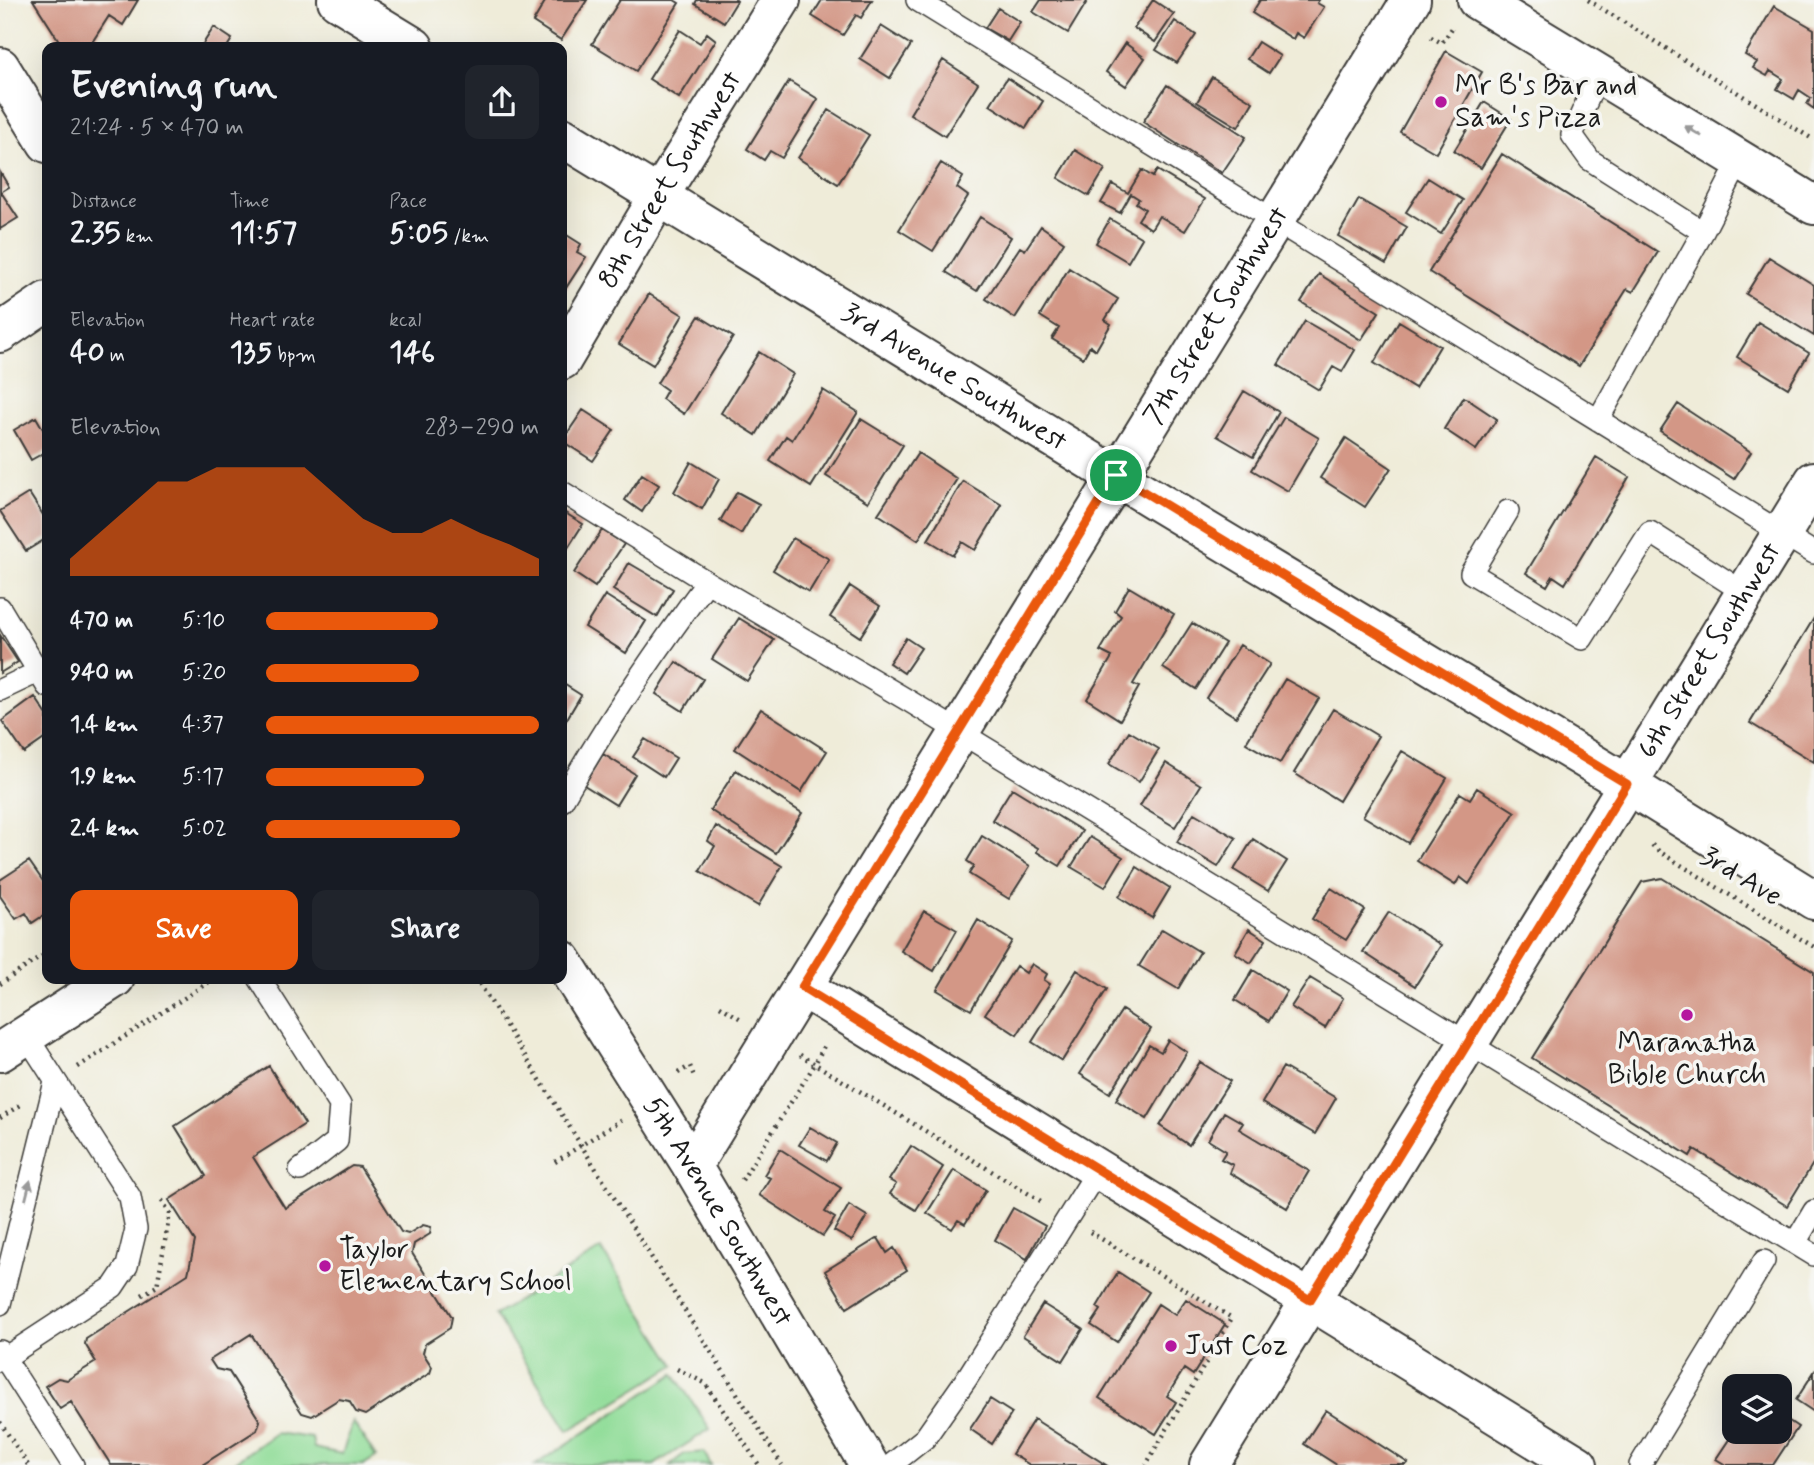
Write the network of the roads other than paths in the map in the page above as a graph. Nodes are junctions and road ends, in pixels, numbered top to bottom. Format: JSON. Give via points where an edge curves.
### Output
{"nodes":[{"id":1,"x":337,"y":0,"type":"edge"},
{"id":2,"x":781,"y":0,"type":"edge"},
{"id":3,"x":916,"y":0,"type":"edge"},
{"id":4,"x":1477,"y":0,"type":"edge"},
{"id":5,"x":1417,"y":17,"type":"edge"},
{"id":6,"x":406,"y":42,"type":"edge"},
{"id":7,"x":0,"y":67,"type":"edge"},
{"id":8,"x":1599,"y":74,"type":"junction"},
{"id":9,"x":42,"y":135,"type":"edge"},
{"id":10,"x":567,"y":140,"type":"edge"},
{"id":11,"x":1740,"y":160,"type":"junction"},
{"id":12,"x":659,"y":196,"type":"junction"},
{"id":13,"x":1814,"y":205,"type":"edge"},
{"id":14,"x":1274,"y":219,"type":"junction"},
{"id":15,"x":1703,"y":232,"type":"junction"},
{"id":16,"x":42,"y":304,"type":"edge"},
{"id":17,"x":0,"y":332,"type":"edge"},
{"id":18,"x":567,"y":352,"type":"edge"},
{"id":19,"x":1598,"y":419,"type":"junction"},
{"id":20,"x":1116,"y":475,"type":"junction"},
{"id":21,"x":1814,"y":481,"type":"edge"},
{"id":22,"x":567,"y":495,"type":"edge"},
{"id":23,"x":1508,"y":511,"type":"dead end"},
{"id":24,"x":1781,"y":533,"type":"junction"},
{"id":25,"x":1814,"y":553,"type":"edge"},
{"id":26,"x":707,"y":582,"type":"junction"},
{"id":27,"x":1745,"y":593,"type":"junction"},
{"id":28,"x":0,"y":608,"type":"edge"},
{"id":29,"x":42,"y":677,"type":"edge"},
{"id":30,"x":42,"y":679,"type":"edge"},
{"id":31,"x":0,"y":690,"type":"edge"},
{"id":32,"x":959,"y":731,"type":"junction"},
{"id":33,"x":1627,"y":784,"type":"junction"},
{"id":34,"x":567,"y":792,"type":"edge"},
{"id":35,"x":1814,"y":900,"type":"edge"},
{"id":36,"x":567,"y":968,"type":"edge"},
{"id":37,"x":106,"y":984,"type":"edge"},
{"id":38,"x":263,"y":984,"type":"edge"},
{"id":39,"x":802,"y":987,"type":"junction"},
{"id":40,"x":1468,"y":1043,"type":"junction"},
{"id":41,"x":13,"y":1044,"type":"edge"},
{"id":42,"x":55,"y":1082,"type":"junction"},
{"id":43,"x":692,"y":1166,"type":"junction"},
{"id":44,"x":300,"y":1170,"type":"dead end"},
{"id":45,"x":1098,"y":1170,"type":"junction"},
{"id":46,"x":1814,"y":1211,"type":"edge"},
{"id":47,"x":1795,"y":1243,"type":"junction"},
{"id":48,"x":1814,"y":1255,"type":"edge"},
{"id":49,"x":1764,"y":1261,"type":"dead end"},
{"id":50,"x":1310,"y":1300,"type":"junction"},
{"id":51,"x":0,"y":1304,"type":"edge"},
{"id":52,"x":1,"y":1356,"type":"edge"},
{"id":53,"x":73,"y":1465,"type":"edge"},
{"id":54,"x":869,"y":1465,"type":"edge"},
{"id":55,"x":891,"y":1465,"type":"edge"},
{"id":56,"x":1209,"y":1465,"type":"edge"},
{"id":57,"x":1577,"y":1465,"type":"edge"},
{"id":58,"x":1640,"y":1465,"type":"edge"}],
"edges":[{"from":1,"to":6,"type":"main road"},
{"from":2,"to":12,"type":"main road","name":"8th Street Southwest"},
{"from":3,"to":14,"type":"lane"},
{"from":4,"to":8,"type":"main road"},
{"from":5,"to":14,"type":"main road","name":"7th Street Southwest"},
{"from":7,"to":9,"type":"main road"},
{"from":11,"to":8,"type":"main road","one_way":true},
{"from":8,"to":15,"type":"lane","via":[[1572,135],[1590,160]]},
{"from":10,"to":12,"type":"main road","name":"3rd Avenue Southwest"},
{"from":11,"to":13,"type":"main road"},
{"from":11,"to":15,"type":"lane"},
{"from":12,"to":18,"type":"main road","name":"8th Street Southwest"},
{"from":12,"to":20,"type":"main road","name":"3rd Avenue Southwest"},
{"from":14,"to":19,"type":"lane"},
{"from":14,"to":20,"type":"main road","name":"7th Street Southwest"},
{"from":15,"to":19,"type":"lane"},
{"from":16,"to":17,"type":"main road"},
{"from":19,"to":24,"type":"lane"},
{"from":20,"to":32,"type":"main road","name":"7th Street Southwest"},
{"from":20,"to":33,"type":"main road","name":"3rd Avenue Southwest"},
{"from":21,"to":24,"type":"main road","name":"6th Street Southwest"},
{"from":22,"to":26,"type":"lane"},
{"from":23,"to":27,"type":"lane","via":[[1471,573],[1582,639],[1650,532]]},
{"from":24,"to":25,"type":"lane"},
{"from":24,"to":27,"type":"main road","name":"6th Street Southwest"},
{"from":26,"to":32,"type":"lane"},
{"from":26,"to":34,"type":"lane","via":[[599,735]]},
{"from":27,"to":33,"type":"main road","name":"6th Street Southwest"},
{"from":28,"to":29,"type":"lane"},
{"from":30,"to":31,"type":"lane"},
{"from":32,"to":39,"type":"main road","name":"7th Street Southwest"},
{"from":32,"to":40,"type":"lane"},
{"from":33,"to":35,"type":"main road","name":"3rd Avenue Southwest"},
{"from":33,"to":40,"type":"main road","name":"6th Street Southwest"},
{"from":36,"to":43,"type":"main road","name":"5th Avenue Southwest"},
{"from":37,"to":41,"type":"main road"},
{"from":38,"to":44,"type":"lane","via":[[340,1105],[337,1141]]},
{"from":39,"to":43,"type":"main road","name":"7th Street Southwest"},
{"from":39,"to":45,"type":"main road"},
{"from":40,"to":47,"type":"lane"},
{"from":40,"to":50,"type":"main road","name":"6th Street Southwest"},
{"from":41,"to":42,"type":"lane"},
{"from":51,"to":42,"type":"lane","one_way":true},
{"from":42,"to":52,"type":"lane","via":[[130,1197],[136,1228],[127,1266],[113,1287]]},
{"from":43,"to":54,"type":"main road","name":"5th Avenue Southwest"},
{"from":45,"to":50,"type":"main road"},
{"from":45,"to":55,"type":"lane","via":[[925,1438]]},
{"from":46,"to":47,"type":"lane"},
{"from":47,"to":48,"type":"lane"},
{"from":49,"to":58,"type":"lane"},
{"from":50,"to":56,"type":"main road","name":"6th Street Southwest"},
{"from":50,"to":57,"type":"main road"},
{"from":52,"to":53,"type":"lane"}]}
